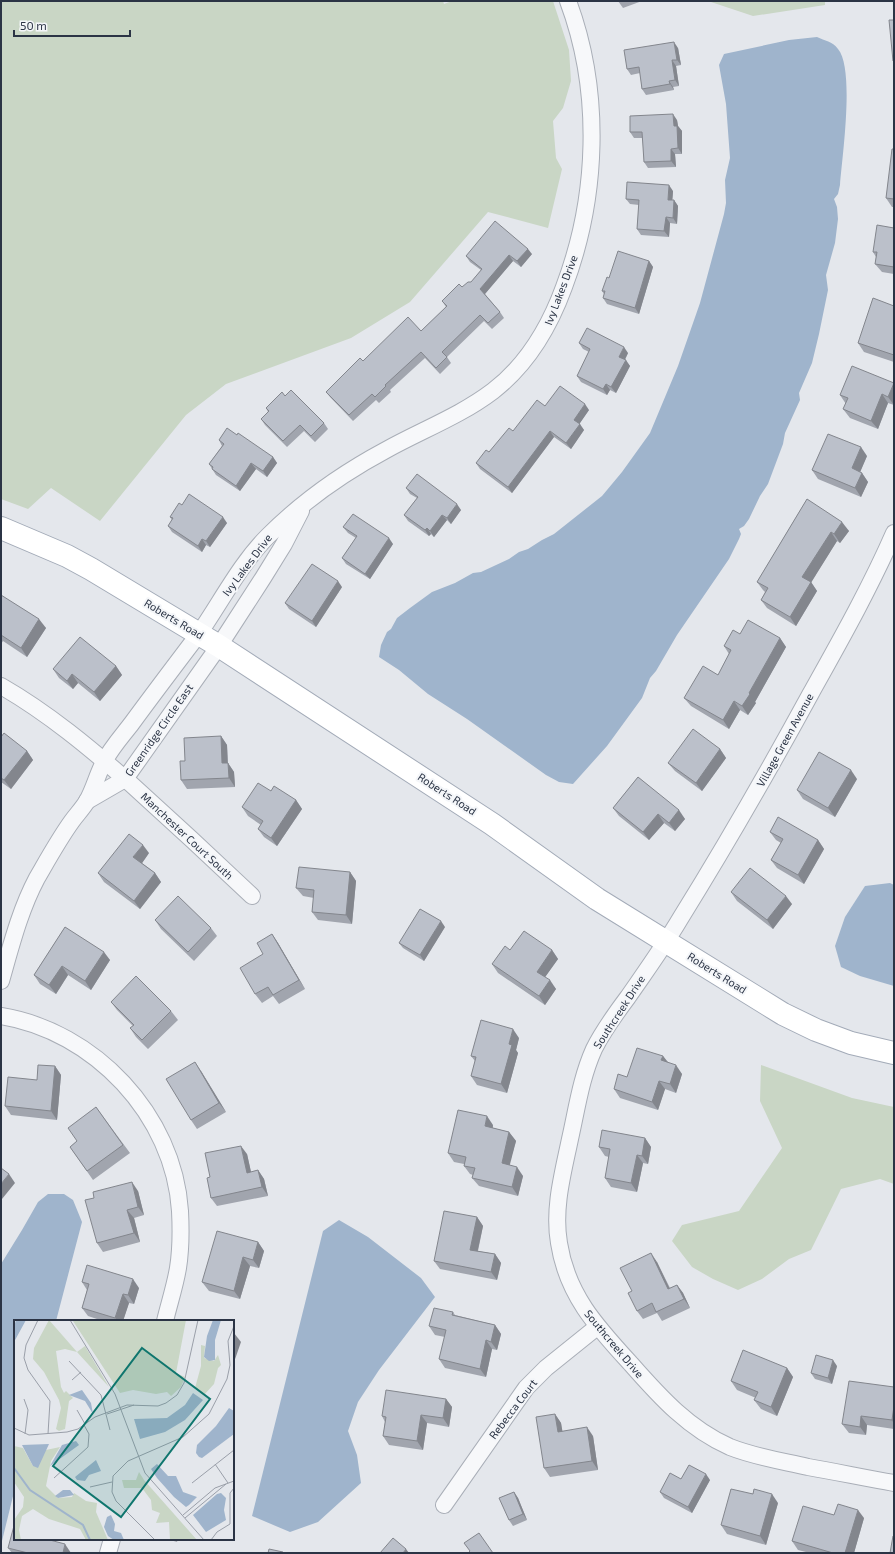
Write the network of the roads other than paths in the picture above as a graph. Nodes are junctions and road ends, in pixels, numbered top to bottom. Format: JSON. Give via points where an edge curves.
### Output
{"nodes":[{"id":1,"x":568,"y":1,"type":"edge"},
{"id":2,"x":304,"y":504,"type":"junction"},
{"id":3,"x":1,"y":528,"type":"edge"},
{"id":4,"x":894,"y":533,"type":"edge"},
{"id":5,"x":198,"y":633,"type":"junction"},
{"id":6,"x":219,"y":646,"type":"junction"},
{"id":7,"x":1,"y":686,"type":"edge"},
{"id":8,"x":104,"y":760,"type":"junction"},
{"id":9,"x":125,"y":779,"type":"junction"},
{"id":10,"x":88,"y":801,"type":"junction"},
{"id":11,"x":252,"y":896,"type":"dead end"},
{"id":12,"x":666,"y":942,"type":"junction"},
{"id":13,"x":1,"y":981,"type":"edge"},
{"id":14,"x":1,"y":1016,"type":"edge"},
{"id":15,"x":894,"y":1053,"type":"edge"},
{"id":16,"x":165,"y":1320,"type":"edge"},
{"id":17,"x":597,"y":1327,"type":"junction"},
{"id":18,"x":894,"y":1483,"type":"edge"},
{"id":19,"x":444,"y":1505,"type":"dead end"},
{"id":20,"x":112,"y":1540,"type":"edge"},
{"id":21,"x":108,"y":1553,"type":"edge"}],
"edges":[{"from":1,"to":2,"type":"street","name":"Ivy Lakes Drive","via":[[586,74],[591,111],[591,175],[580,238],[555,312],[544,334],[522,365],[467,409],[359,465]]},
{"from":2,"to":5,"type":"street","name":"Ivy Lakes Drive","via":[[266,538],[238,573]]},
{"from":2,"to":6,"type":"street","name":"Ivy Lakes Drive","via":[[277,555]]},
{"from":3,"to":5,"type":"main road","name":"Roberts Road","via":[[67,556]]},
{"from":4,"to":12,"type":"street","name":"Village Green Avenue","via":[[839,643],[764,779]]},
{"from":5,"to":6,"type":"main road","name":"Roberts Road"},
{"from":5,"to":8,"type":"street","name":"Greenridge Circle East"},
{"from":6,"to":9,"type":"street","name":"Greenridge Circle East"},
{"from":6,"to":12,"type":"main road","name":"Roberts Road","via":[[492,824],[597,899]]},
{"from":7,"to":8,"type":"street","name":"Manchester Court South","via":[[22,698]]},
{"from":8,"to":9,"type":"street","name":"Manchester Court South"},
{"from":8,"to":10,"type":"street","name":"Greenridge Circle East"},
{"from":9,"to":10,"type":"street","name":"Greenridge Circle East"},
{"from":9,"to":11,"type":"street","name":"Manchester Court South"},
{"from":10,"to":13,"type":"street","name":"Greenridge Circle East","via":[[36,880],[22,912]]},
{"from":12,"to":15,"type":"main road","name":"Roberts Road","via":[[783,1014],[851,1043]]},
{"from":12,"to":17,"type":"street","name":"Southcreek Drive","via":[[596,1045],[585,1070],[558,1199],[558,1242],[564,1265],[572,1288]]},
{"from":14,"to":16,"type":"street","via":[[36,1024],[82,1048],[105,1064],[119,1078],[151,1120],[172,1168],[180,1210],[178,1268]]},
{"from":17,"to":18,"type":"street","name":"Southcreek Drive","via":[[666,1403],[685,1420],[717,1440],[752,1455]]},
{"from":17,"to":19,"type":"street","name":"Rebecca Court","via":[[546,1368],[526,1388]]},
{"from":20,"to":21,"type":"street"}]}
